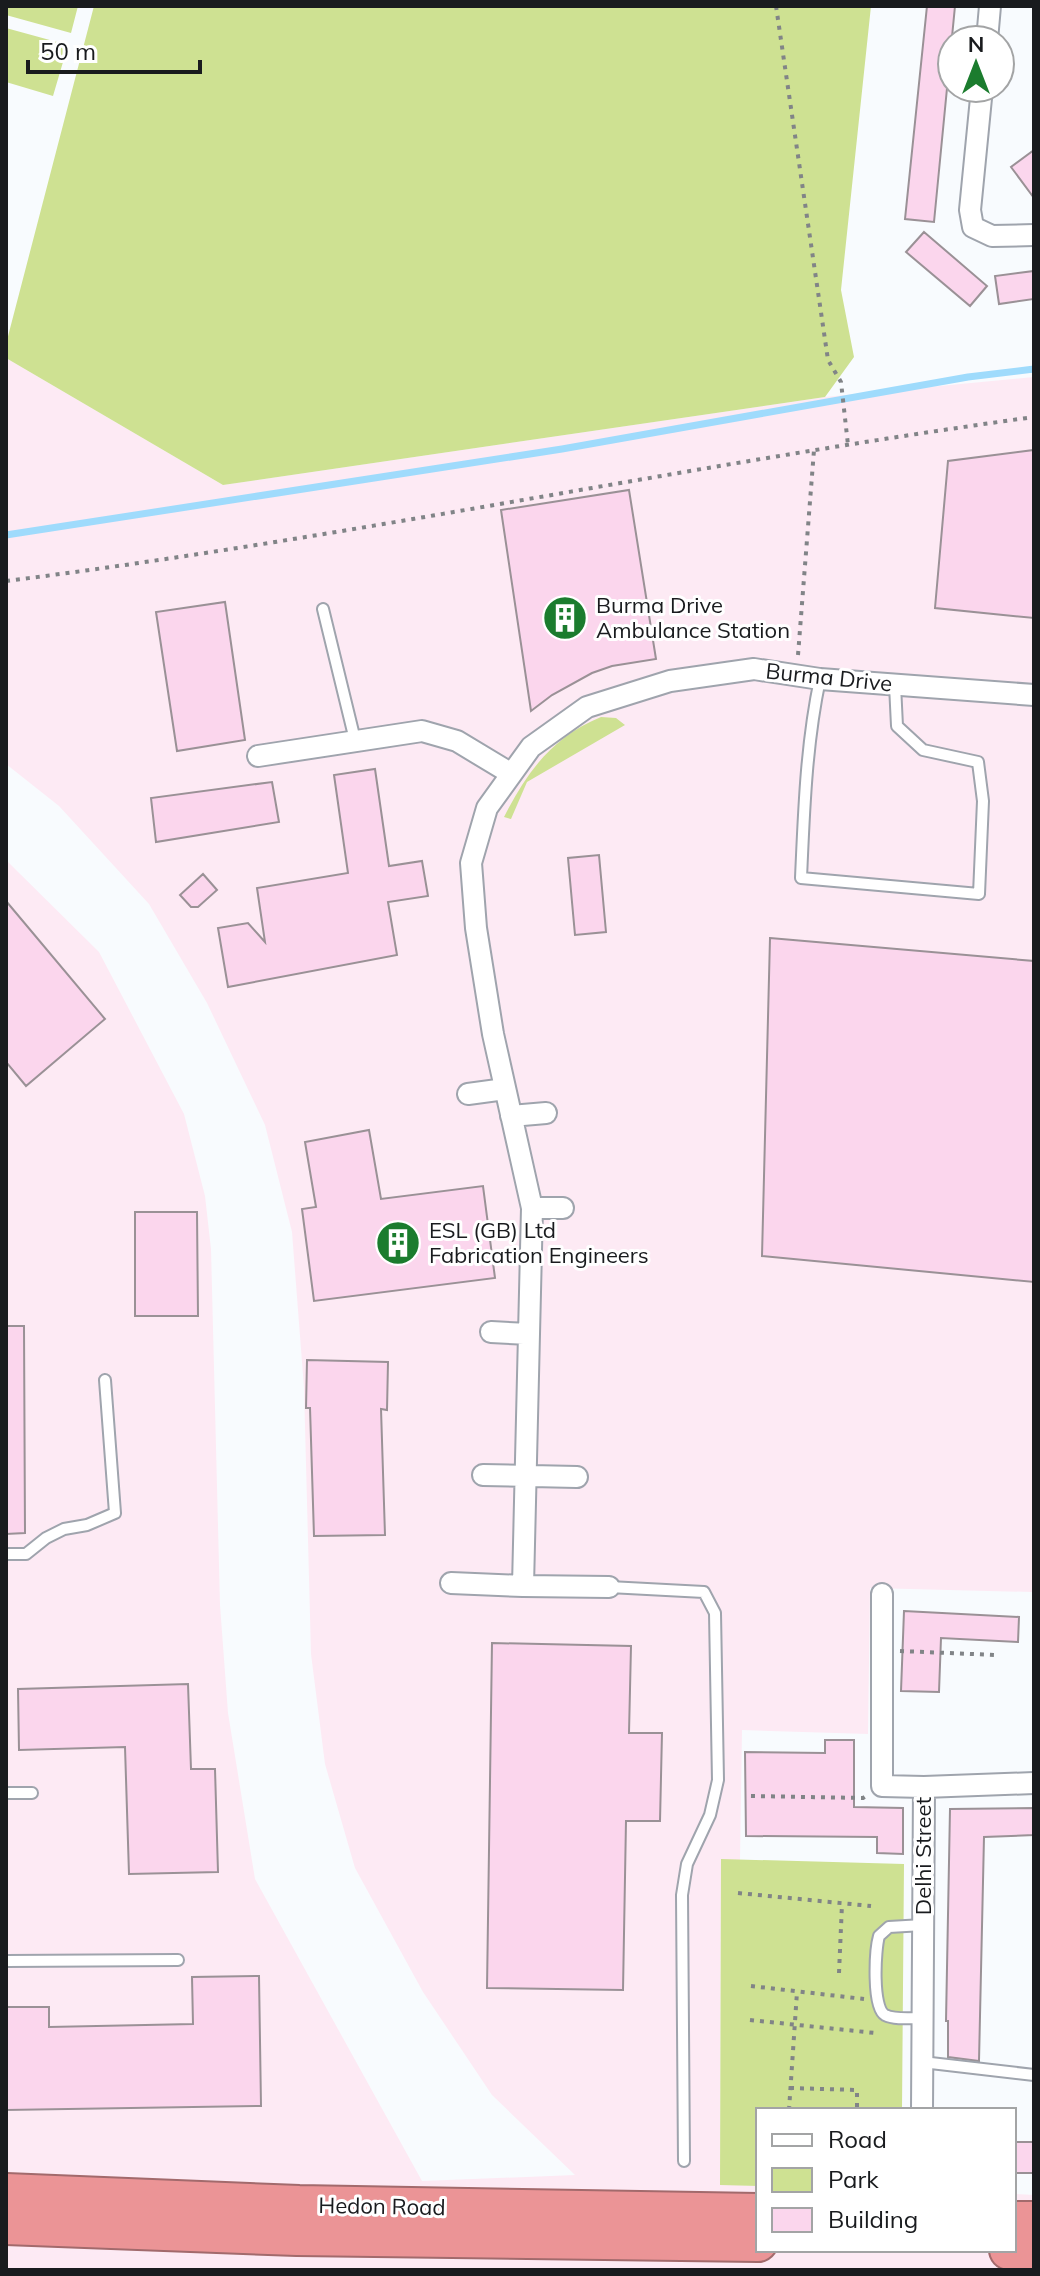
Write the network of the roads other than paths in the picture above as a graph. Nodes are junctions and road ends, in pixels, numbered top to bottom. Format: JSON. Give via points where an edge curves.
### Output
{"nodes":[{"id":1,"x":980,"y":104,"type":"edge"},
{"id":2,"x":1034,"y":235,"type":"edge"},
{"id":3,"x":323,"y":609,"type":"dead end"},
{"id":4,"x":820,"y":679,"type":"junction"},
{"id":5,"x":895,"y":685,"type":"junction"},
{"id":6,"x":1034,"y":695,"type":"edge"},
{"id":7,"x":355,"y":740,"type":"junction"},
{"id":8,"x":258,"y":756,"type":"dead end"},
{"id":9,"x":510,"y":773,"type":"junction"},
{"id":10,"x":505,"y":1089,"type":"junction"},
{"id":11,"x":468,"y":1094,"type":"dead end"},
{"id":12,"x":546,"y":1113,"type":"dead end"},
{"id":13,"x":511,"y":1116,"type":"junction"},
{"id":14,"x":532,"y":1208,"type":"junction"},
{"id":15,"x":563,"y":1208,"type":"dead end"},
{"id":16,"x":491,"y":1332,"type":"dead end"},
{"id":17,"x":529,"y":1334,"type":"junction"},
{"id":18,"x":105,"y":1380,"type":"dead end"},
{"id":19,"x":483,"y":1475,"type":"dead end"},
{"id":20,"x":526,"y":1476,"type":"junction"},
{"id":21,"x":577,"y":1477,"type":"dead end"},
{"id":22,"x":6,"y":1554,"type":"edge"},
{"id":23,"x":451,"y":1583,"type":"dead end"},
{"id":24,"x":523,"y":1586,"type":"junction"},
{"id":25,"x":609,"y":1587,"type":"joint"},
{"id":26,"x":882,"y":1594,"type":"dead end"},
{"id":27,"x":1034,"y":1783,"type":"edge"},
{"id":28,"x":924,"y":1787,"type":"junction"},
{"id":29,"x":6,"y":1793,"type":"edge"},
{"id":30,"x":32,"y":1793,"type":"dead end"},
{"id":31,"x":923,"y":1925,"type":"junction"},
{"id":32,"x":178,"y":1960,"type":"dead end"},
{"id":33,"x":6,"y":1961,"type":"edge"},
{"id":34,"x":922,"y":2018,"type":"junction"},
{"id":35,"x":922,"y":2062,"type":"junction"},
{"id":36,"x":1034,"y":2075,"type":"edge"},
{"id":37,"x":922,"y":2108,"type":"edge"},
{"id":38,"x":684,"y":2161,"type":"dead end"},
{"id":39,"x":6,"y":2193,"type":"edge"},
{"id":40,"x":756,"y":2213,"type":"edge"},
{"id":41,"x":6,"y":2225,"type":"edge"},
{"id":42,"x":756,"y":2242,"type":"edge"}],
"edges":[{"from":1,"to":2,"type":"street","via":[[970,210],[973,227],[992,236]]},
{"from":3,"to":7,"type":"lane"},
{"from":4,"to":5,"type":"street","name":"Burma Drive"},
{"from":4,"to":5,"type":"lane","via":[[805,782],[801,878],[979,894],[983,801],[978,762],[923,750],[897,726]]},
{"from":4,"to":9,"type":"street","name":"Burma Drive","via":[[754,669],[684,679],[587,707],[531,747]]},
{"from":5,"to":6,"type":"street","name":"Burma Drive"},
{"from":7,"to":8,"type":"street"},
{"from":7,"to":9,"type":"street","via":[[422,731],[457,741]]},
{"from":9,"to":10,"type":"street","name":"Burma Drive","via":[[487,808],[471,863],[476,928]]},
{"from":10,"to":11,"type":"street"},
{"from":10,"to":13,"type":"street","name":"Burma Drive"},
{"from":12,"to":13,"type":"street"},
{"from":13,"to":14,"type":"street","name":"Burma Drive"},
{"from":14,"to":15,"type":"street"},
{"from":14,"to":17,"type":"street","name":"Burma Drive"},
{"from":16,"to":17,"type":"street"},
{"from":17,"to":20,"type":"street","name":"Burma Drive"},
{"from":18,"to":22,"type":"lane","via":[[115,1513],[64,1529],[26,1554]]},
{"from":19,"to":20,"type":"street"},
{"from":20,"to":21,"type":"street"},
{"from":20,"to":24,"type":"street","name":"Burma Drive"},
{"from":23,"to":24,"type":"street"},
{"from":24,"to":25,"type":"street"},
{"from":25,"to":38,"type":"lane","via":[[704,1592],[715,1613],[718,1780],[710,1815],[687,1864],[682,1895]]},
{"from":26,"to":28,"type":"street","name":"Delhi Street","via":[[882,1786]]},
{"from":27,"to":28,"type":"street"},
{"from":28,"to":31,"type":"street","name":"Delhi Street"},
{"from":29,"to":30,"type":"lane"},
{"from":31,"to":34,"type":"street","name":"Delhi Street"},
{"from":31,"to":34,"type":"lane","via":[[889,1927],[879,1936],[876,2000],[886,2016]]},
{"from":32,"to":33,"type":"lane"},
{"from":34,"to":35,"type":"street","name":"Delhi Street"},
{"from":35,"to":36,"type":"lane"},
{"from":35,"to":37,"type":"street","name":"Delhi Street"},
{"from":39,"to":40,"type":"highway","name":"Hedon Road"},
{"from":41,"to":42,"type":"highway","name":"Hedon Road","via":[[297,2236]]}]}
